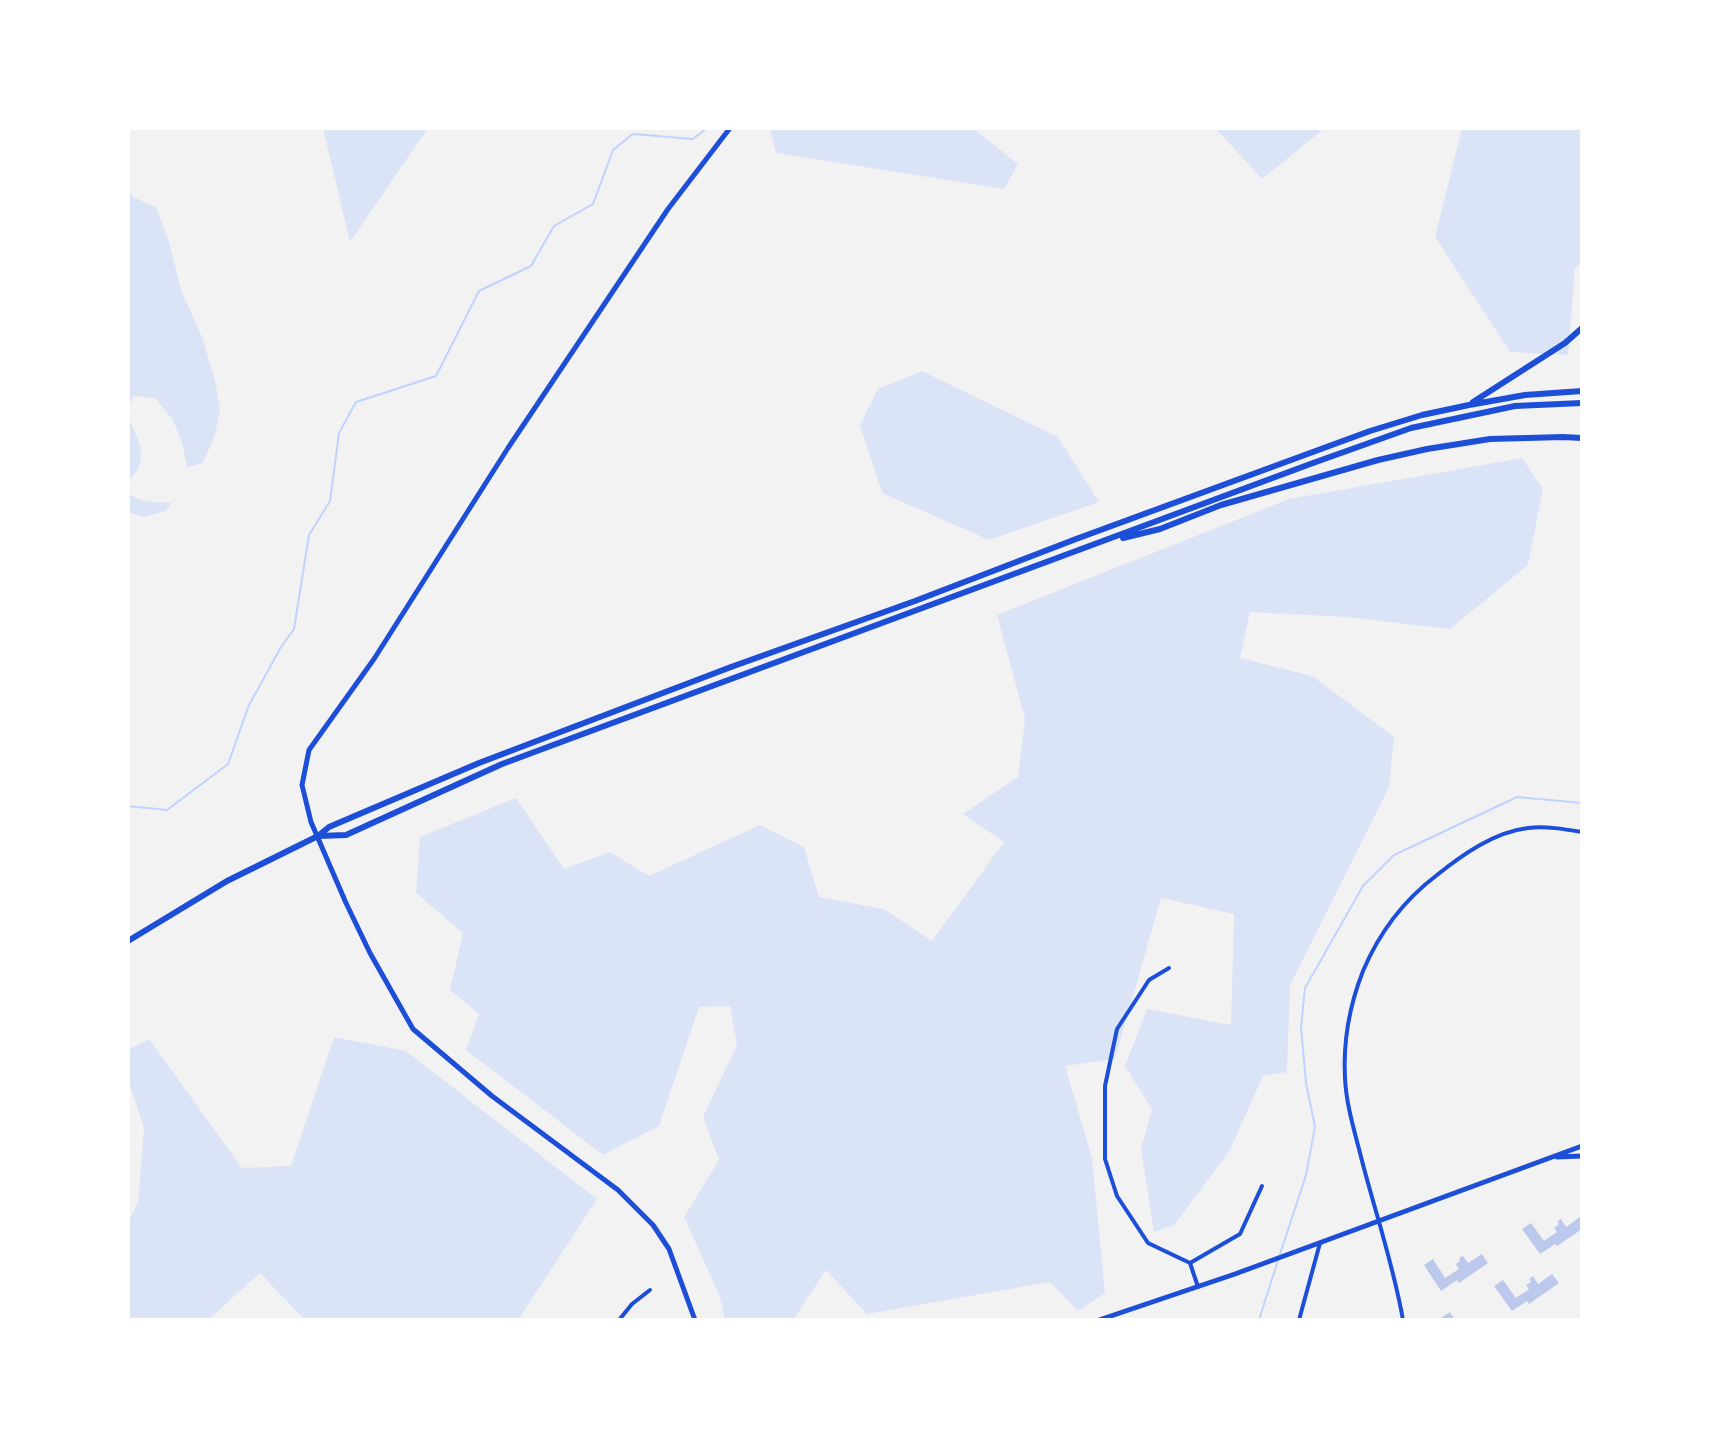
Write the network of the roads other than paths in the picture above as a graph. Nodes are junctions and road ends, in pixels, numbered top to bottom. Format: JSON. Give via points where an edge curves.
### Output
{"nodes":[{"id":1,"x":730,"y":128,"type":"edge"},
{"id":2,"x":1582,"y":328,"type":"edge"},
{"id":3,"x":1581,"y":391,"type":"edge"},
{"id":4,"x":1582,"y":403,"type":"edge"},
{"id":5,"x":1469,"y":405,"type":"junction"},
{"id":6,"x":1582,"y":438,"type":"edge"},
{"id":7,"x":1096,"y":544,"type":"junction"},
{"id":8,"x":1582,"y":832,"type":"edge"},
{"id":9,"x":318,"y":836,"type":"junction"},
{"id":10,"x":128,"y":941,"type":"edge"},
{"id":11,"x":1169,"y":968,"type":"dead end"},
{"id":12,"x":1582,"y":1146,"type":"edge"},
{"id":13,"x":1582,"y":1156,"type":"edge"},
{"id":14,"x":1552,"y":1157,"type":"junction"},
{"id":15,"x":1262,"y":1186,"type":"dead end"},
{"id":16,"x":1378,"y":1221,"type":"junction"},
{"id":17,"x":1320,"y":1243,"type":"junction"},
{"id":18,"x":1190,"y":1263,"type":"junction"},
{"id":19,"x":1198,"y":1287,"type":"junction"},
{"id":20,"x":650,"y":1290,"type":"dead end"},
{"id":21,"x":619,"y":1320,"type":"edge"},
{"id":22,"x":695,"y":1320,"type":"edge"},
{"id":23,"x":1099,"y":1320,"type":"edge"},
{"id":24,"x":1299,"y":1320,"type":"edge"},
{"id":25,"x":1403,"y":1320,"type":"edge"}],
"edges":[{"from":1,"to":9,"type":"main road","via":[[668,209],[309,750],[302,785]]},
{"from":2,"to":5,"type":"main road"},
{"from":3,"to":5,"type":"main road"},
{"from":4,"to":7,"type":"main road","via":[[1515,406],[1411,428]]},
{"from":5,"to":9,"type":"main road","via":[[1370,431],[741,663],[479,763]]},
{"from":6,"to":7,"type":"main road","via":[[1490,439],[1427,449]]},
{"from":7,"to":9,"type":"main road","via":[[502,764],[346,835]]},
{"from":8,"to":16,"type":"street","via":[[1525,828],[1480,846],[1409,900],[1371,953],[1351,1009],[1345,1077]]},
{"from":9,"to":10,"type":"main road","via":[[227,881]]},
{"from":9,"to":22,"type":"main road","via":[[370,953],[413,1029],[618,1190],[653,1225],[669,1249]]},
{"from":11,"to":18,"type":"street","via":[[1149,980],[1117,1029],[1105,1086],[1105,1159],[1117,1196],[1148,1243]]},
{"from":12,"to":14,"type":"main road"},
{"from":13,"to":14,"type":"main road"},
{"from":14,"to":16,"type":"main road"},
{"from":15,"to":18,"type":"street","via":[[1240,1234]]},
{"from":16,"to":17,"type":"main road"},
{"from":16,"to":25,"type":"street"},
{"from":17,"to":19,"type":"main road"},
{"from":17,"to":24,"type":"street"},
{"from":18,"to":19,"type":"street"},
{"from":19,"to":23,"type":"main road"},
{"from":20,"to":21,"type":"street"}]}
